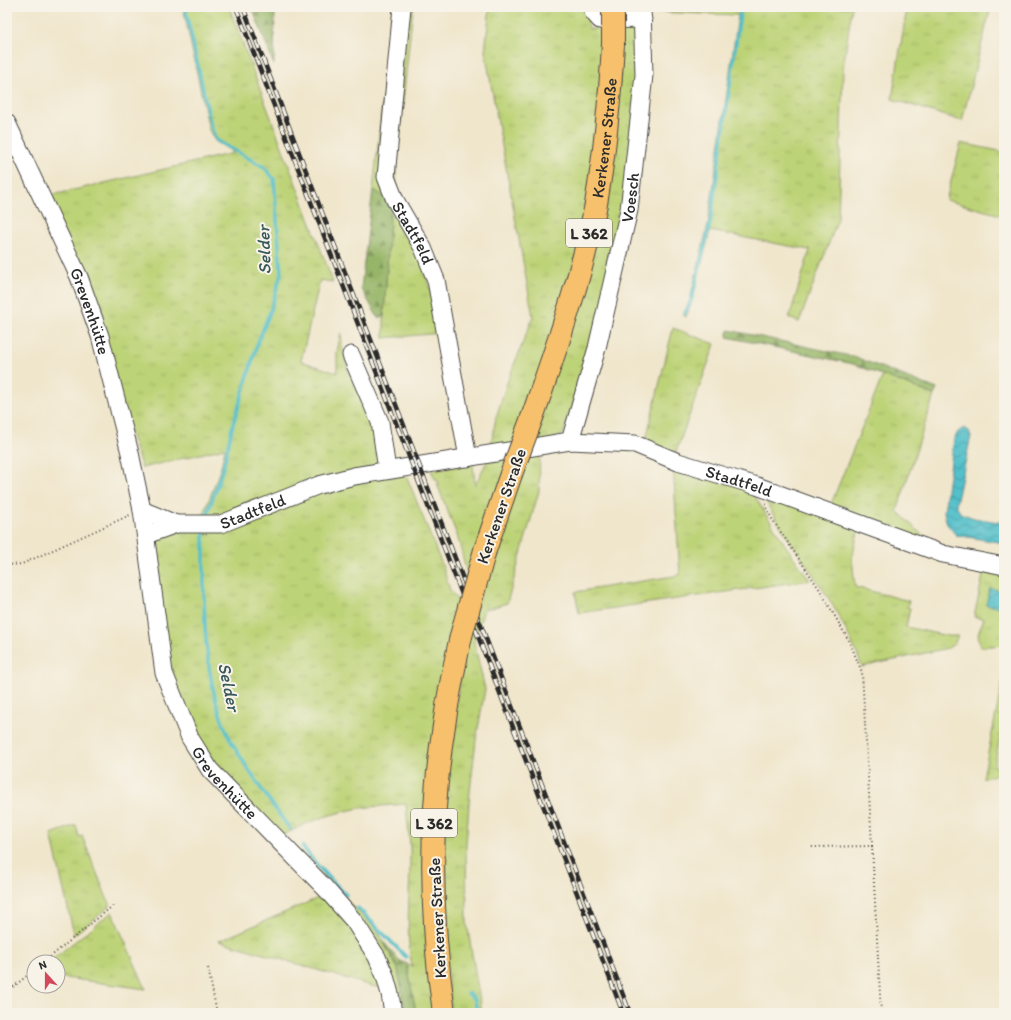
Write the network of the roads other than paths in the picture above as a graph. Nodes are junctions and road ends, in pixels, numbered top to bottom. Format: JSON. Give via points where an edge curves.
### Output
{"nodes":[{"id":1,"x":402,"y":7,"type":"edge"},
{"id":2,"x":592,"y":7,"type":"edge"},
{"id":3,"x":614,"y":7,"type":"edge"},
{"id":4,"x":642,"y":13,"type":"edge"},
{"id":5,"x":7,"y":123,"type":"edge"},
{"id":6,"x":351,"y":355,"type":"dead end"},
{"id":7,"x":570,"y":441,"type":"junction"},
{"id":8,"x":468,"y":458,"type":"junction"},
{"id":9,"x":387,"y":470,"type":"junction"},
{"id":10,"x":142,"y":510,"type":"junction"},
{"id":11,"x":176,"y":524,"type":"junction"},
{"id":12,"x":146,"y":535,"type":"junction"},
{"id":13,"x":1004,"y":566,"type":"edge"},
{"id":14,"x":393,"y":1013,"type":"edge"},
{"id":15,"x":444,"y":1013,"type":"edge"}],
"edges":[{"from":1,"to":8,"type":"street","name":"Stadtfeld","via":[[386,177],[395,200],[423,248],[436,280]]},
{"from":2,"to":4,"type":"street","name":"Voesch","via":[[600,20]]},
{"from":3,"to":15,"type":"main road","name":"Kerkener Straße","number":"L 362","bridge":true,"via":[[608,114],[596,204],[580,273],[559,341],[485,550],[461,636],[445,719],[435,818],[434,901]]},
{"from":4,"to":7,"type":"street","name":"Voesch","via":[[644,76],[629,210],[597,348]]},
{"from":5,"to":10,"type":"street","name":"Grevenhütte","via":[[79,277],[100,336]]},
{"from":6,"to":9,"type":"street","via":[[380,422]]},
{"from":7,"to":8,"type":"street","name":"Stadtfeld"},
{"from":7,"to":13,"type":"street","name":"Stadtfeld","via":[[635,444],[678,462],[757,486],[942,554]]},
{"from":8,"to":9,"type":"street","name":"Stadtfeld"},
{"from":9,"to":11,"type":"street","name":"Stadtfeld","via":[[319,485],[221,524]]},
{"from":10,"to":11,"type":"street","name":"Stadtfeld"},
{"from":10,"to":12,"type":"street","name":"Grevenhütte"},
{"from":11,"to":12,"type":"street","name":"Stadtfeld"},
{"from":12,"to":14,"type":"street","name":"Grevenhütte","via":[[164,673],[190,738],[210,770],[354,921],[377,957],[385,976]]}]}
